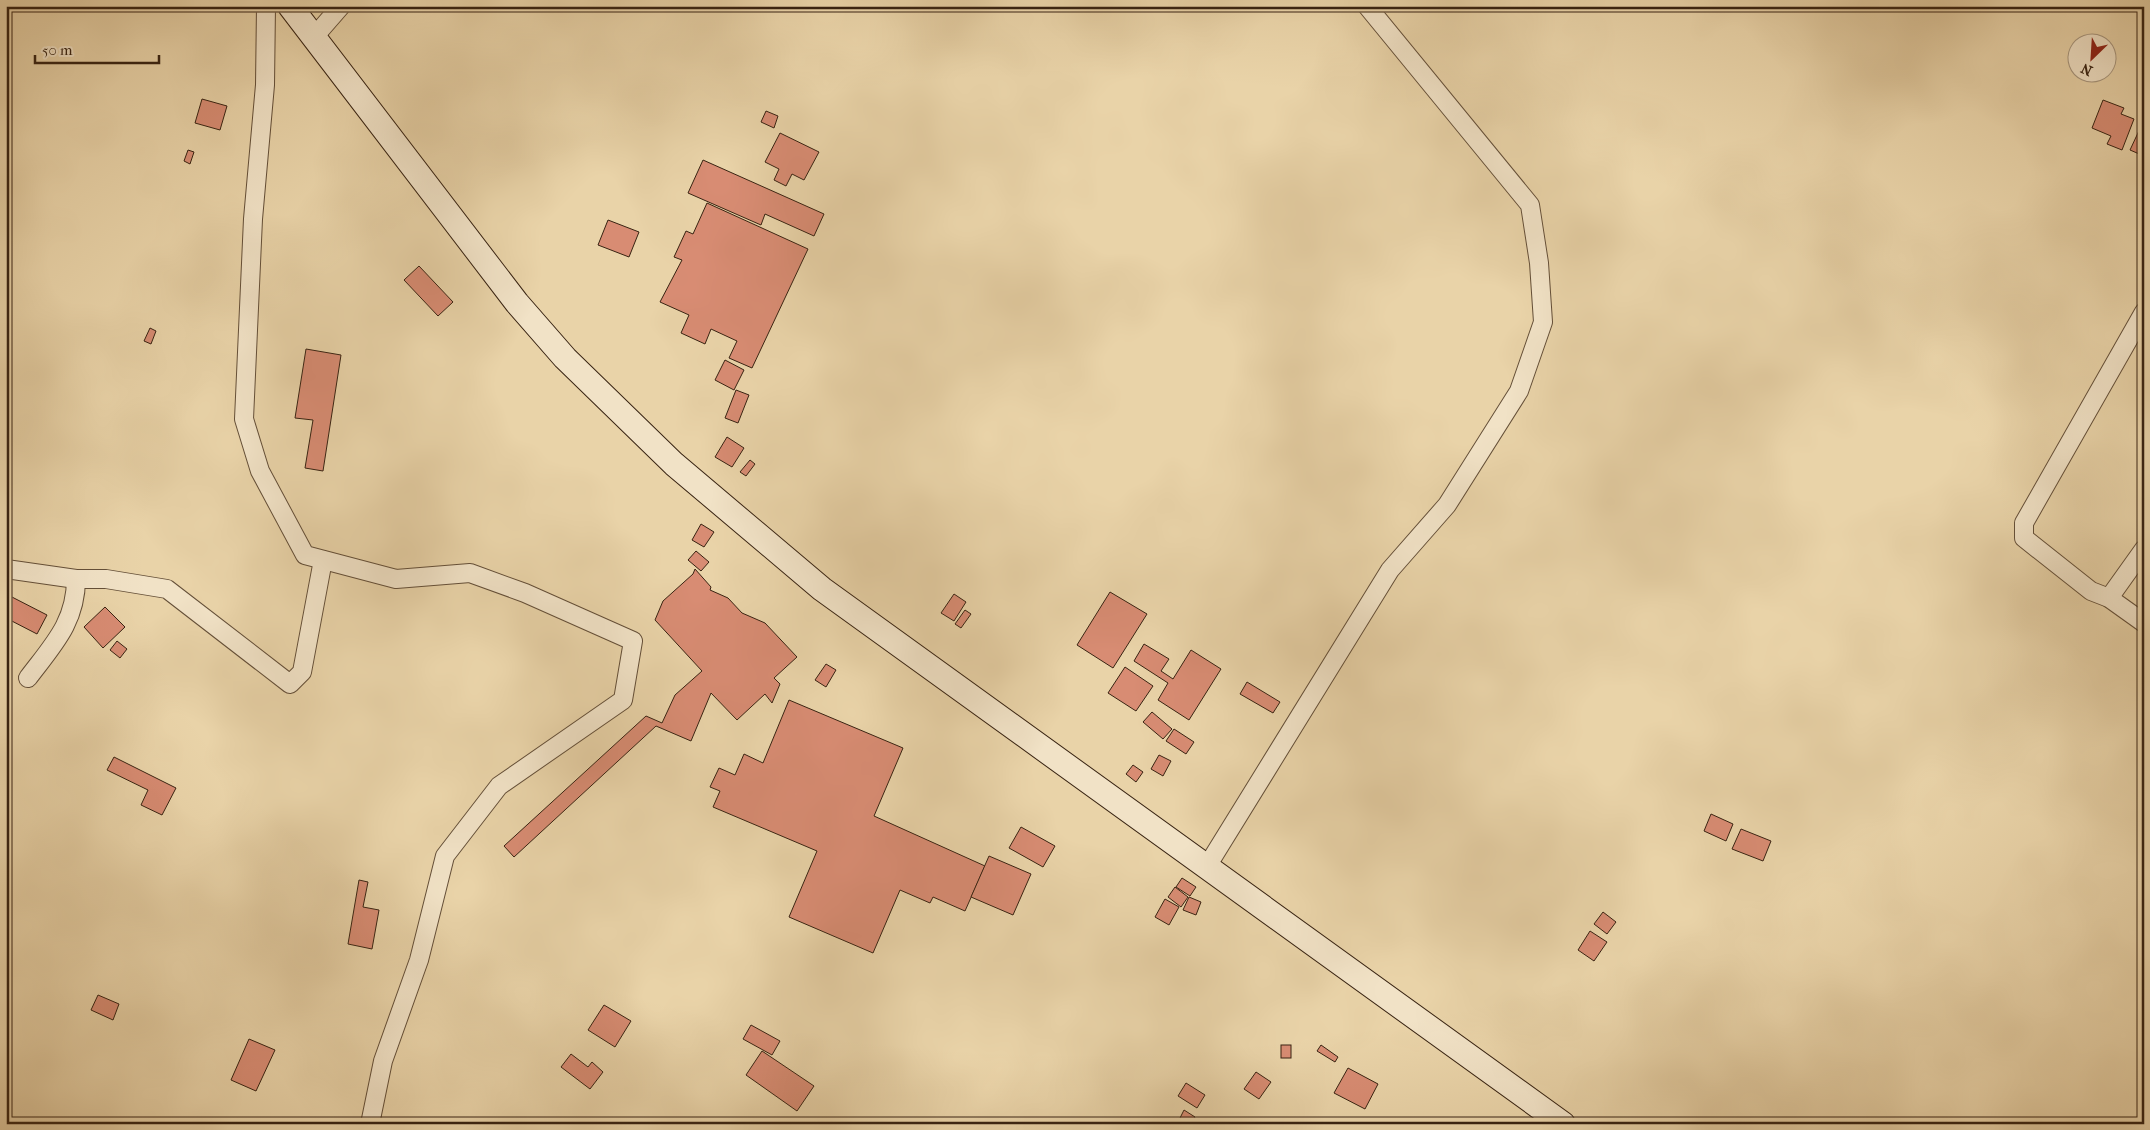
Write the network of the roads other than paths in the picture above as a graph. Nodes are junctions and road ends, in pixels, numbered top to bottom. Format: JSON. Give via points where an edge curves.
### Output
{"nodes":[{"id":1,"x":266,"y":6,"type":"edge"},
{"id":2,"x":290,"y":6,"type":"edge"},
{"id":3,"x":341,"y":6,"type":"edge"},
{"id":4,"x":1367,"y":6,"type":"edge"},
{"id":5,"x":314,"y":38,"type":"junction"},
{"id":6,"x":2144,"y":312,"type":"edge"},
{"id":7,"x":2144,"y":549,"type":"edge"},
{"id":8,"x":324,"y":560,"type":"junction"},
{"id":9,"x":6,"y":569,"type":"edge"},
{"id":10,"x":76,"y":579,"type":"junction"},
{"id":11,"x":2109,"y":598,"type":"junction"},
{"id":12,"x":2144,"y":623,"type":"edge"},
{"id":13,"x":28,"y":678,"type":"dead end"},
{"id":14,"x":1206,"y":868,"type":"junction"},
{"id":15,"x":370,"y":1124,"type":"edge"},
{"id":16,"x":1563,"y":1124,"type":"edge"}],
"edges":[{"from":1,"to":8,"type":"street","via":[[265,85],[253,219],[244,419],[260,471],[305,555]]},
{"from":2,"to":5,"type":"main road"},
{"from":3,"to":5,"type":"street"},
{"from":4,"to":14,"type":"street","via":[[1530,205],[1539,263],[1542,322],[1520,391],[1447,505],[1390,570]]},
{"from":5,"to":14,"type":"main road","via":[[517,303],[565,358],[674,464],[822,589]]},
{"from":6,"to":11,"type":"street","via":[[2024,523],[2024,538],[2091,592]]},
{"from":7,"to":11,"type":"street"},
{"from":8,"to":10,"type":"street","via":[[302,672],[290,684],[167,589],[106,579]]},
{"from":8,"to":15,"type":"street","via":[[396,579],[470,574],[525,593],[633,641],[623,700],[498,786],[445,856],[419,960],[383,1061]]},
{"from":9,"to":10,"type":"street"},
{"from":10,"to":13,"type":"street","via":[[76,597],[64,631]]},
{"from":11,"to":12,"type":"street"},
{"from":14,"to":16,"type":"main road"}]}
